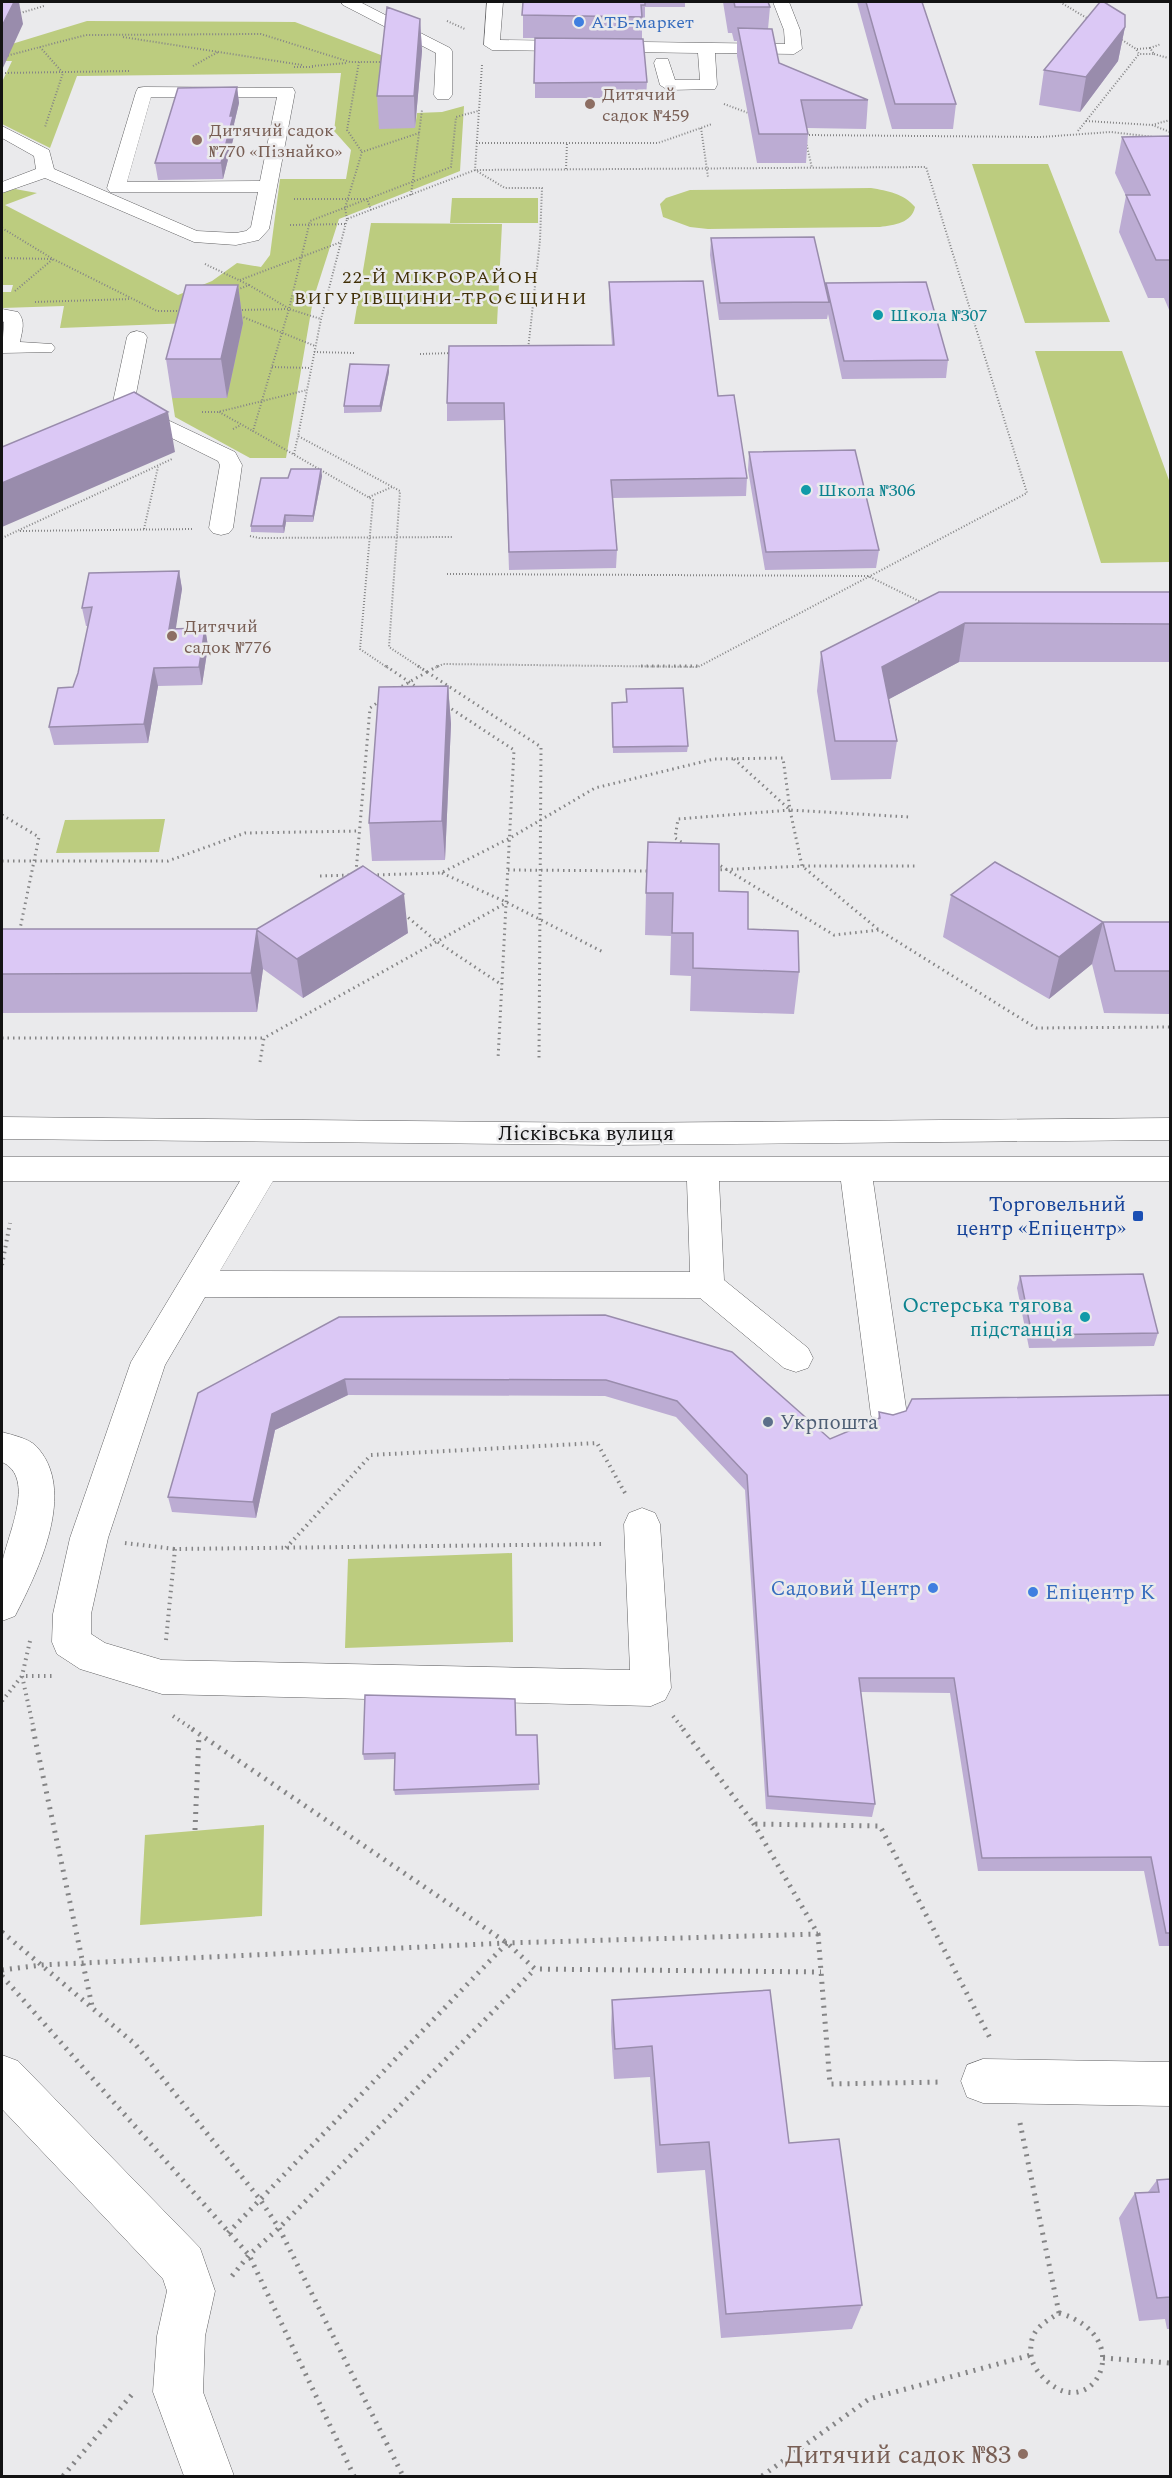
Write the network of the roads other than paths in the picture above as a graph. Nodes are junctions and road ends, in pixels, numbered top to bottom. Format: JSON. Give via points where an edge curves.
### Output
{"nodes":[{"id":1,"x":349,"y":2,"type":"edge"},
{"id":2,"x":495,"y":2,"type":"edge"},
{"id":3,"x":781,"y":2,"type":"edge"},
{"id":4,"x":596,"y":28,"type":"edge"},
{"id":5,"x":598,"y":47,"type":"junction"},
{"id":6,"x":705,"y":48,"type":"junction"},
{"id":7,"x":662,"y":63,"type":"dead end"},
{"id":8,"x":443,"y":95,"type":"dead end"},
{"id":9,"x":2,"y":131,"type":"edge"},
{"id":10,"x":45,"y":172,"type":"junction"},
{"id":11,"x":2,"y":188,"type":"edge"},
{"id":12,"x":268,"y":193,"type":"junction"},
{"id":13,"x":2,"y":318,"type":"edge"},
{"id":14,"x":137,"y":337,"type":"dead end"},
{"id":15,"x":45,"y":348,"type":"dead end"},
{"id":16,"x":132,"y":410,"type":"junction"},
{"id":17,"x":73,"y":429,"type":"edge"},
{"id":18,"x":221,"y":528,"type":"dead end"},
{"id":19,"x":2,"y":1128,"type":"edge"},
{"id":20,"x":1170,"y":1129,"type":"edge"},
{"id":21,"x":855,"y":1168,"type":"junction"},
{"id":22,"x":2,"y":1169,"type":"edge"},
{"id":23,"x":703,"y":1169,"type":"junction"},
{"id":24,"x":1170,"y":1169,"type":"edge"},
{"id":25,"x":264,"y":1170,"type":"junction"},
{"id":26,"x":195,"y":1284,"type":"junction"},
{"id":27,"x":707,"y":1286,"type":"junction"},
{"id":28,"x":796,"y":1358,"type":"dead end"},
{"id":29,"x":889,"y":1415,"type":"edge"},
{"id":30,"x":2,"y":1447,"type":"edge"},
{"id":31,"x":643,"y":1534,"type":"road end"},
{"id":32,"x":2,"y":1604,"type":"edge"},
{"id":33,"x":2,"y":2077,"type":"edge"},
{"id":34,"x":997,"y":2082,"type":"road end"},
{"id":35,"x":1170,"y":2084,"type":"edge"},
{"id":36,"x":210,"y":2476,"type":"edge"}],
"edges":[{"from":1,"to":8,"type":"street","via":[[439,46],[444,51]]},
{"from":2,"to":5,"type":"street","via":[[492,45]]},
{"from":3,"to":6,"type":"street","via":[[795,49]]},
{"from":4,"to":5,"type":"street"},
{"from":5,"to":6,"type":"street"},
{"from":6,"to":7,"type":"street","via":[[709,85],[668,85]]},
{"from":9,"to":10,"type":"street","via":[[37,150],[44,157]]},
{"from":10,"to":11,"type":"street"},
{"from":10,"to":12,"type":"street","via":[[194,236],[252,236],[260,229]]},
{"from":12,"to":12,"type":"street","via":[[287,92],[144,92],[116,188]]},
{"from":13,"to":15,"type":"street","via":[[10,316],[14,322],[8,348]]},
{"from":14,"to":16,"type":"street"},
{"from":16,"to":17,"type":"street"},
{"from":16,"to":18,"type":"street","via":[[226,457],[231,465]]},
{"from":19,"to":20,"type":"street","name":"Лісківська вулиця","via":[[611,1134]]},
{"from":21,"to":23,"type":"street","name":"Лісківська вулиця"},
{"from":21,"to":24,"type":"street","name":"Лісківська вулиця"},
{"from":21,"to":29,"type":"street"},
{"from":22,"to":25,"type":"street","name":"Лісківська вулиця"},
{"from":23,"to":25,"type":"street","name":"Лісківська вулиця"},
{"from":23,"to":27,"type":"street"},
{"from":25,"to":26,"type":"street"},
{"from":26,"to":27,"type":"street"},
{"from":26,"to":31,"type":"street","via":[[148,1362],[89,1538],[72,1614],[71,1642],[94,1657],[162,1677],[651,1688]]},
{"from":27,"to":28,"type":"street"},
{"from":30,"to":32,"type":"street","via":[[24,1457],[36,1489],[28,1540]]},
{"from":33,"to":36,"type":"street","via":[[183,2265],[191,2291],[181,2336],[178,2392]]},
{"from":34,"to":35,"type":"street"}]}
